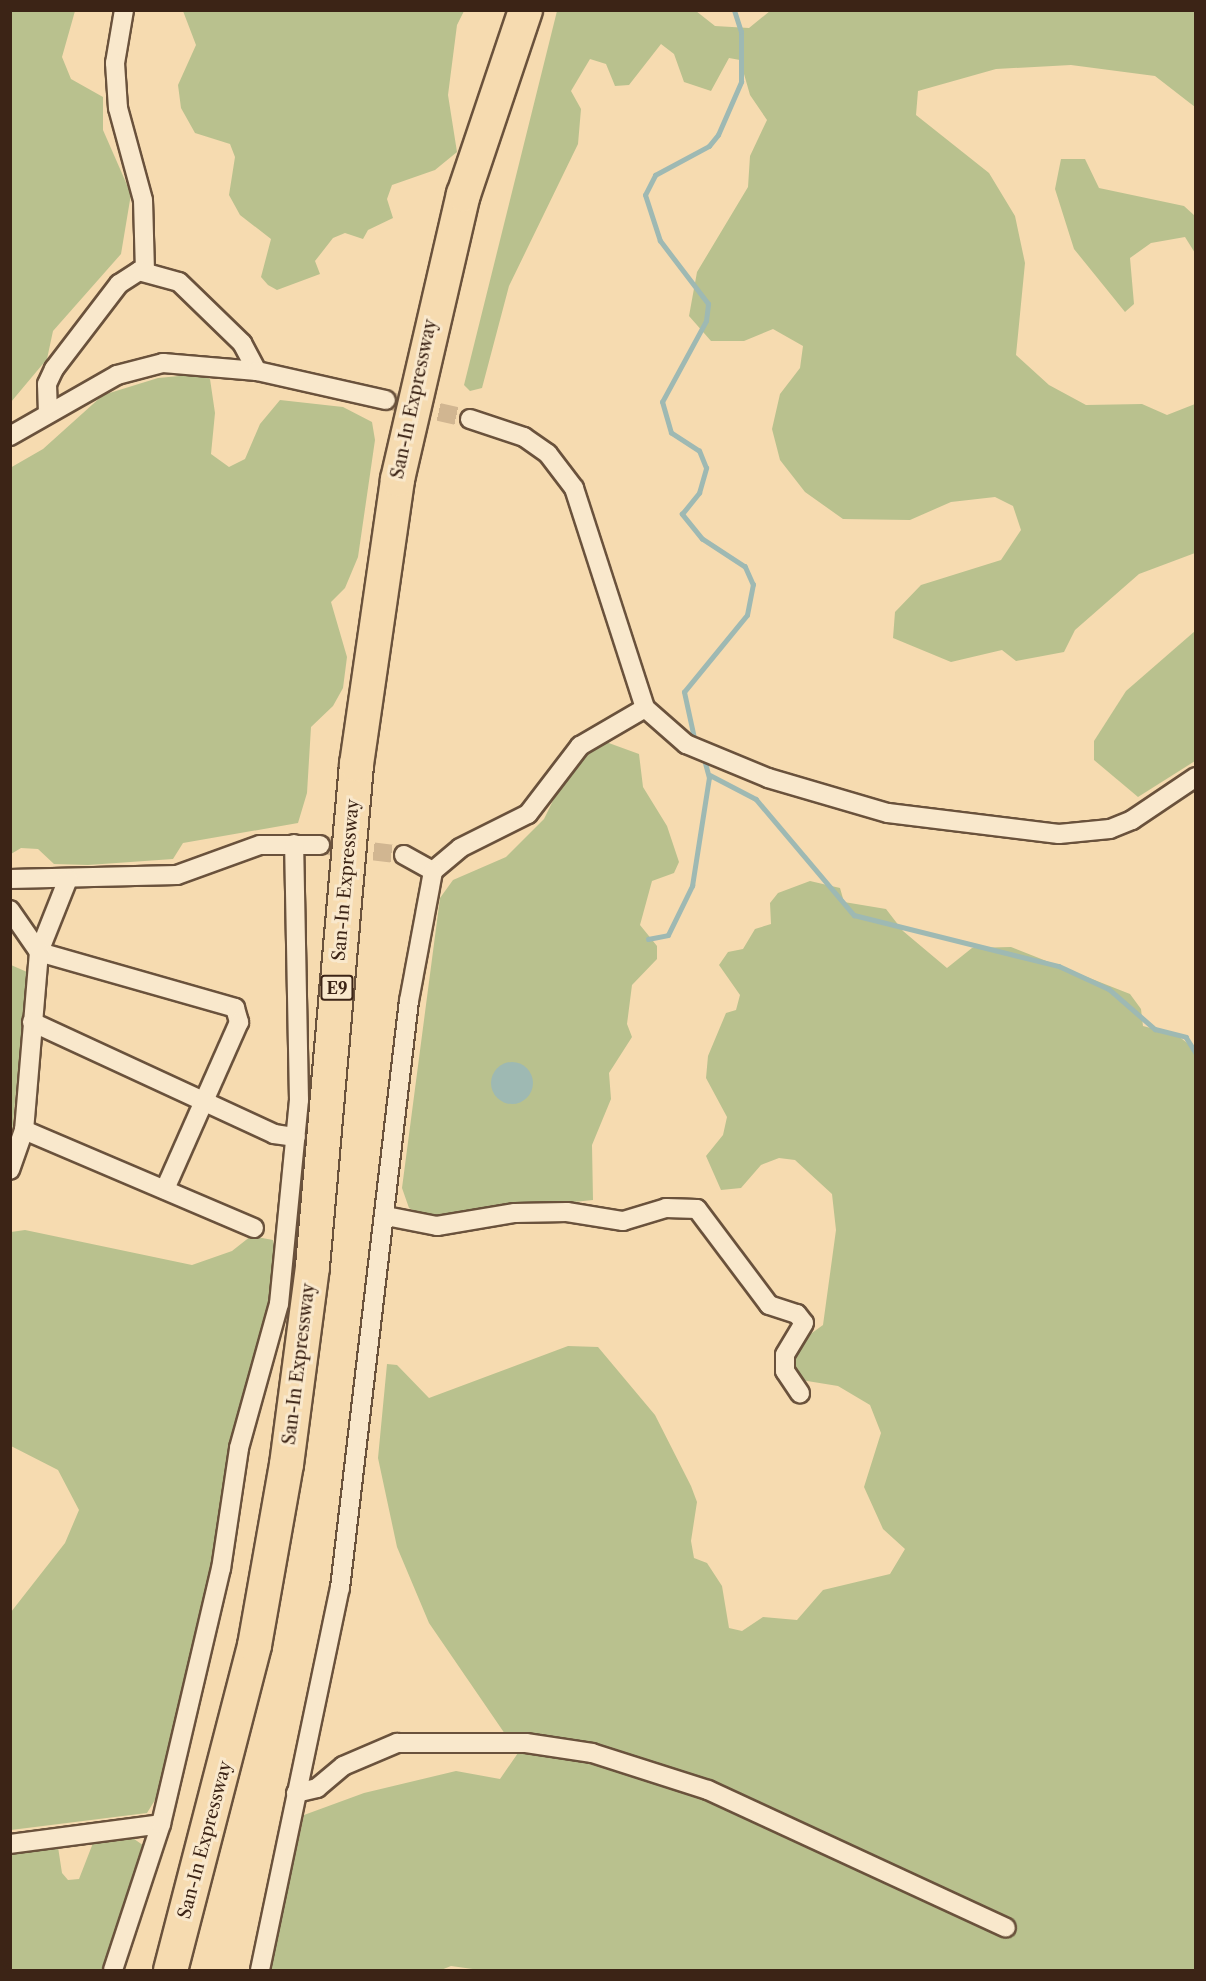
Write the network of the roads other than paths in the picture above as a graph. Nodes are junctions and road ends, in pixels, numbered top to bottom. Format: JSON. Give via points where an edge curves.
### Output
{"nodes":[{"id":1,"x":124,"y":10,"type":"edge"},
{"id":2,"x":525,"y":10,"type":"edge"},
{"id":3,"x":145,"y":270,"type":"junction"},
{"id":4,"x":257,"y":371,"type":"junction"},
{"id":5,"x":386,"y":400,"type":"tunnel mouth"},
{"id":6,"x":48,"y":412,"type":"junction"},
{"id":7,"x":470,"y":419,"type":"tunnel mouth"},
{"id":8,"x":10,"y":436,"type":"edge"},
{"id":9,"x":645,"y":708,"type":"junction"},
{"id":10,"x":1196,"y":777,"type":"edge"},
{"id":11,"x":294,"y":844,"type":"junction"},
{"id":12,"x":321,"y":845,"type":"tunnel mouth"},
{"id":13,"x":404,"y":855,"type":"tunnel mouth"},
{"id":14,"x":433,"y":871,"type":"junction"},
{"id":15,"x":10,"y":879,"type":"edge"},
{"id":16,"x":68,"y":879,"type":"junction"},
{"id":17,"x":10,"y":910,"type":"edge"},
{"id":18,"x":39,"y":952,"type":"junction"},
{"id":19,"x":32,"y":1022,"type":"junction"},
{"id":20,"x":204,"y":1102,"type":"junction"},
{"id":21,"x":24,"y":1130,"type":"junction"},
{"id":22,"x":296,"y":1137,"type":"junction"},
{"id":23,"x":10,"y":1170,"type":"edge"},
{"id":24,"x":165,"y":1189,"type":"junction"},
{"id":25,"x":386,"y":1216,"type":"junction"},
{"id":26,"x":254,"y":1228,"type":"dead end"},
{"id":27,"x":800,"y":1393,"type":"dead end"},
{"id":28,"x":296,"y":1793,"type":"junction"},
{"id":29,"x":161,"y":1824,"type":"junction"},
{"id":30,"x":10,"y":1844,"type":"edge"},
{"id":31,"x":1006,"y":1928,"type":"dead end"},
{"id":32,"x":113,"y":1971,"type":"edge"},
{"id":33,"x":170,"y":1971,"type":"edge"},
{"id":34,"x":260,"y":1971,"type":"edge"}],
"edges":[{"from":1,"to":3,"type":"street","via":[[115,63],[118,108],[143,200]]},
{"from":2,"to":33,"type":"highway","name":"San-In Expressway","number":"E9","via":[[463,194],[397,479],[356,764],[312,1266],[286,1464],[254,1645]]},
{"from":3,"to":4,"type":"street","via":[[171,277],[187,289],[242,343]]},
{"from":3,"to":6,"type":"street","via":[[119,284],[54,369],[47,384]]},
{"from":4,"to":5,"type":"street"},
{"from":4,"to":6,"type":"street","via":[[188,362],[141,367]]},
{"from":6,"to":8,"type":"street"},
{"from":7,"to":9,"type":"street","via":[[524,437],[548,454],[574,488]]},
{"from":9,"to":10,"type":"street","via":[[686,744],[768,778],[846,803],[943,824],[1059,834],[1110,829]]},
{"from":9,"to":14,"type":"street","via":[[580,746],[528,814],[460,848]]},
{"from":11,"to":12,"type":"street"},
{"from":11,"to":16,"type":"street","via":[[245,848],[177,875]]},
{"from":11,"to":22,"type":"street"},
{"from":13,"to":14,"type":"street"},
{"from":14,"to":25,"type":"street","via":[[409,1001]]},
{"from":15,"to":16,"type":"street"},
{"from":16,"to":18,"type":"street"},
{"from":17,"to":18,"type":"street"},
{"from":18,"to":19,"type":"street"},
{"from":18,"to":20,"type":"street","via":[[236,1008],[239,1022]]},
{"from":19,"to":20,"type":"street"},
{"from":19,"to":21,"type":"street"},
{"from":20,"to":22,"type":"street","via":[[274,1134]]},
{"from":20,"to":24,"type":"street"},
{"from":21,"to":23,"type":"street"},
{"from":21,"to":24,"type":"street"},
{"from":22,"to":29,"type":"street","via":[[279,1304],[239,1448],[221,1569]]},
{"from":24,"to":26,"type":"street"},
{"from":25,"to":27,"type":"street","via":[[437,1226],[515,1213],[567,1212],[623,1221],[666,1208],[697,1209],[769,1305],[797,1314],[804,1323],[785,1355],[785,1371]]},
{"from":25,"to":28,"type":"street","via":[[340,1588]]},
{"from":28,"to":31,"type":"street","via":[[317,1788],[343,1766],[397,1743],[526,1743],[592,1753],[708,1790]]},
{"from":28,"to":34,"type":"street"},
{"from":29,"to":30,"type":"street"},
{"from":29,"to":32,"type":"street"}]}
